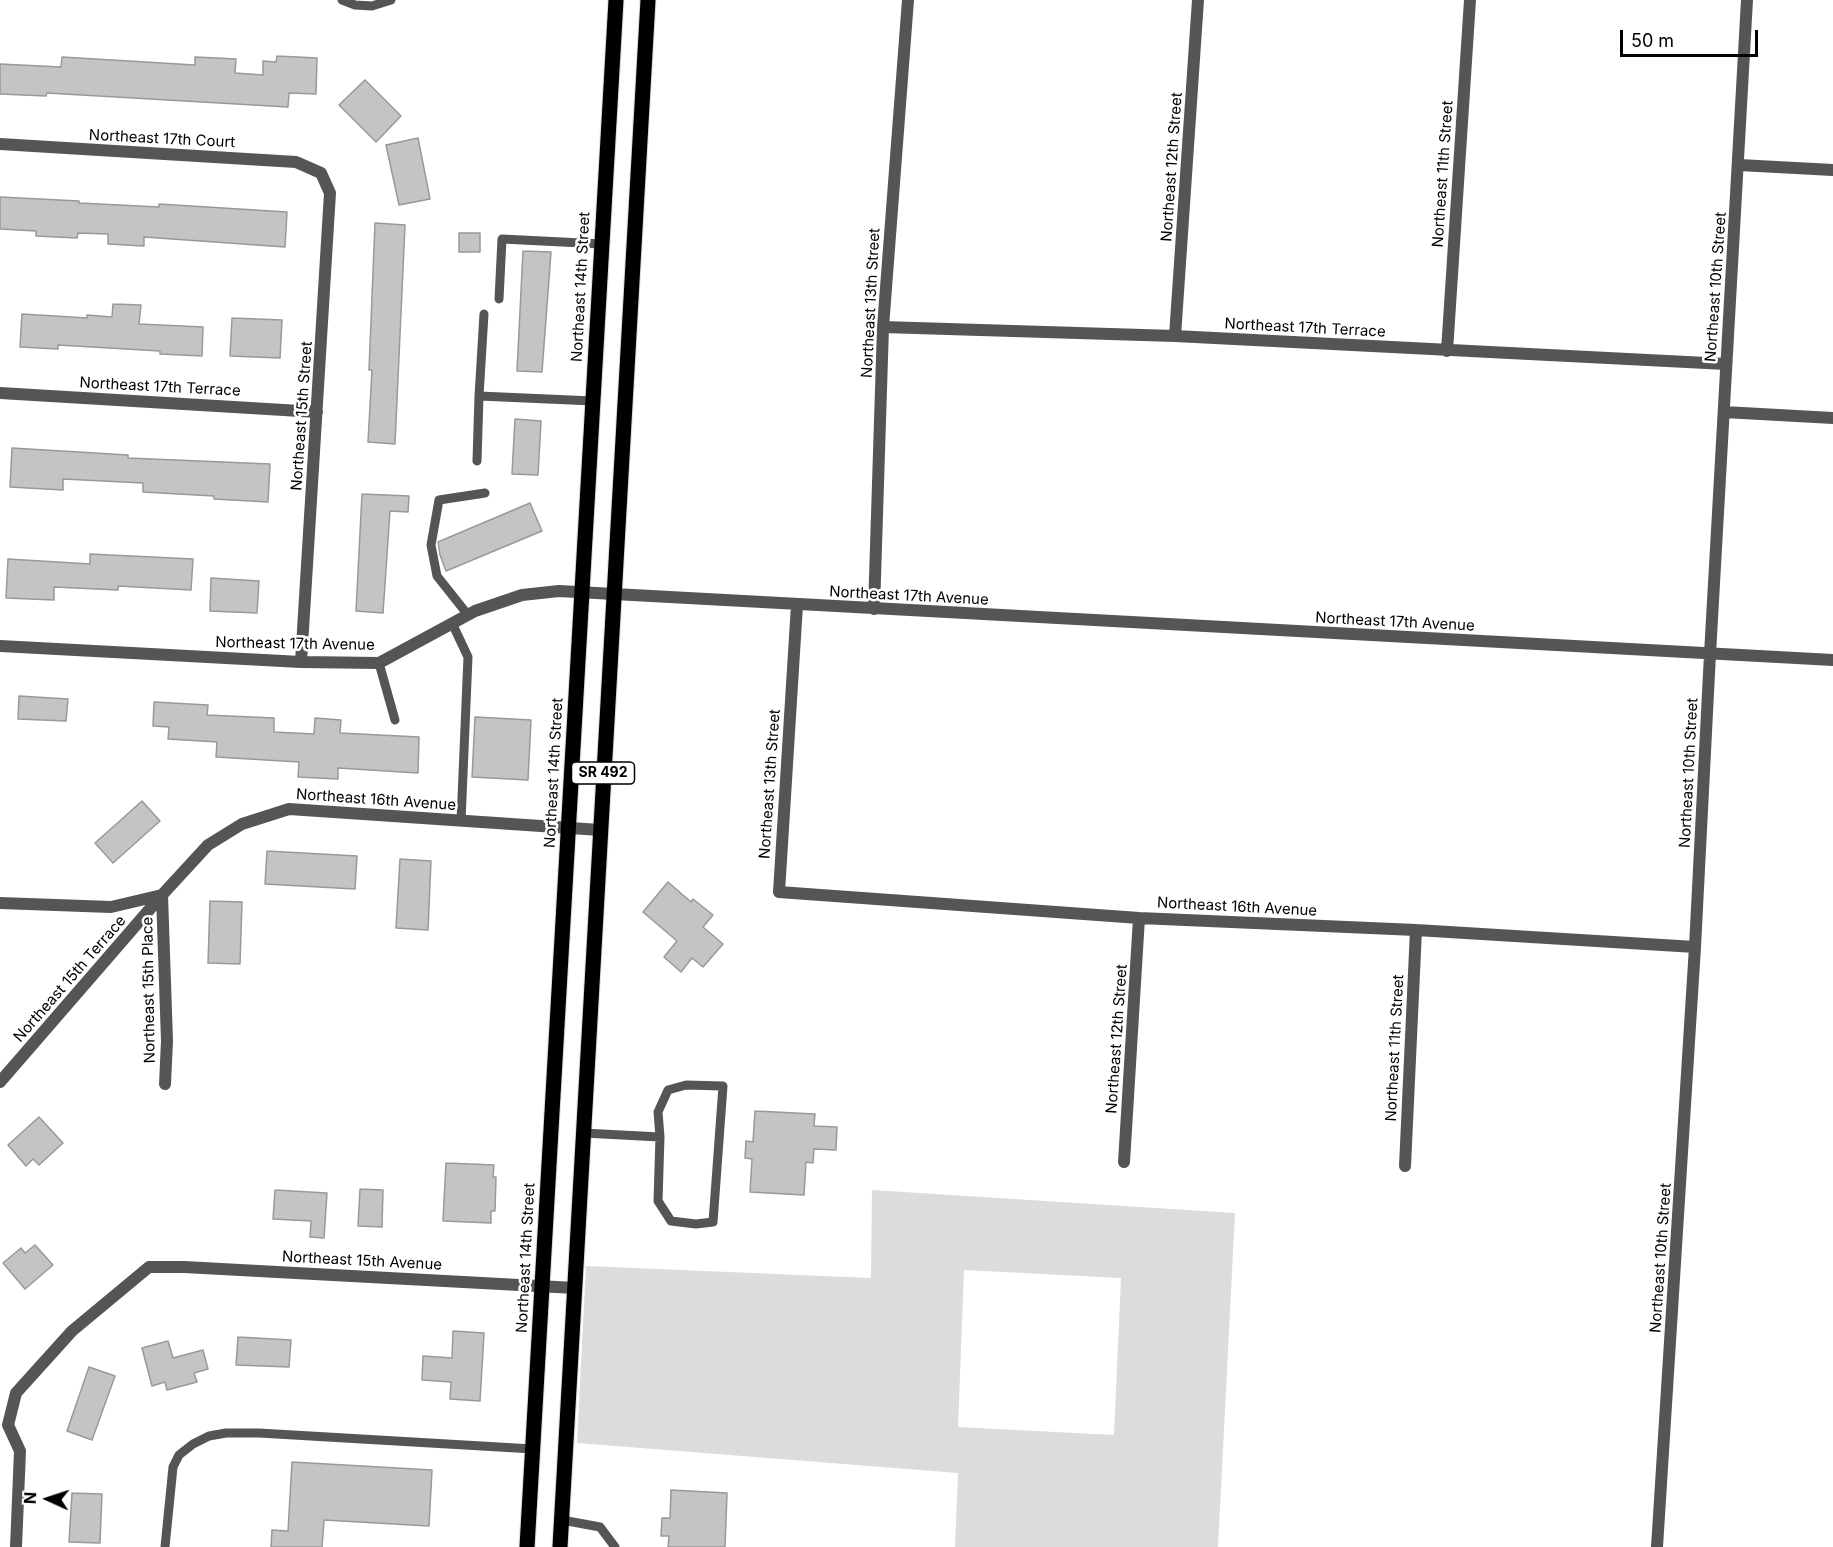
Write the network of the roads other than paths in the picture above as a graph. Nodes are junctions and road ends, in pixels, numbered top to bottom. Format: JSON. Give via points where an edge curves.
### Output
{"nodes":[{"id":1,"x":342,"y":0,"type":"edge"},
{"id":2,"x":391,"y":0,"type":"edge"},
{"id":3,"x":616,"y":0,"type":"edge"},
{"id":4,"x":648,"y":0,"type":"edge"},
{"id":5,"x":908,"y":0,"type":"edge"},
{"id":6,"x":1198,"y":0,"type":"edge"},
{"id":7,"x":1470,"y":0,"type":"edge"},
{"id":8,"x":1747,"y":0,"type":"edge"},
{"id":9,"x":0,"y":144,"type":"edge"},
{"id":10,"x":1739,"y":165,"type":"junction"},
{"id":11,"x":1833,"y":170,"type":"edge"},
{"id":12,"x":321,"y":173,"type":"joint"},
{"id":13,"x":602,"y":244,"type":"junction"},
{"id":14,"x":499,"y":299,"type":"dead end"},
{"id":15,"x":484,"y":314,"type":"dead end"},
{"id":16,"x":883,"y":327,"type":"junction"},
{"id":17,"x":1175,"y":336,"type":"junction"},
{"id":18,"x":1447,"y":351,"type":"junction"},
{"id":19,"x":1726,"y":364,"type":"junction"},
{"id":20,"x":0,"y":393,"type":"edge"},
{"id":21,"x":480,"y":396,"type":"junction"},
{"id":22,"x":593,"y":401,"type":"junction"},
{"id":23,"x":317,"y":412,"type":"junction"},
{"id":24,"x":1724,"y":412,"type":"junction"},
{"id":25,"x":1833,"y":418,"type":"edge"},
{"id":26,"x":477,"y":461,"type":"dead end"},
{"id":27,"x":484,"y":493,"type":"dead end"},
{"id":28,"x":582,"y":592,"type":"junction"},
{"id":29,"x":613,"y":594,"type":"junction"},
{"id":30,"x":797,"y":606,"type":"junction"},
{"id":31,"x":874,"y":609,"type":"junction"},
{"id":32,"x":468,"y":615,"type":"junction"},
{"id":33,"x":452,"y":623,"type":"junction"},
{"id":34,"x":0,"y":646,"type":"edge"},
{"id":35,"x":1710,"y":654,"type":"junction"},
{"id":36,"x":1833,"y":660,"type":"edge"},
{"id":37,"x":301,"y":662,"type":"junction"},
{"id":38,"x":379,"y":663,"type":"junction"},
{"id":39,"x":395,"y":720,"type":"dead end"},
{"id":40,"x":461,"y":821,"type":"junction"},
{"id":41,"x":569,"y":828,"type":"junction"},
{"id":42,"x":600,"y":830,"type":"junction"},
{"id":43,"x":778,"y":892,"type":"joint"},
{"id":44,"x":162,"y":895,"type":"junction"},
{"id":45,"x":0,"y":903,"type":"edge"},
{"id":46,"x":1140,"y":918,"type":"junction"},
{"id":47,"x":1416,"y":930,"type":"junction"},
{"id":48,"x":1695,"y":947,"type":"junction"},
{"id":49,"x":0,"y":1082,"type":"edge"},
{"id":50,"x":165,"y":1084,"type":"dead end"},
{"id":51,"x":583,"y":1133,"type":"junction"},
{"id":52,"x":660,"y":1137,"type":"junction"},
{"id":53,"x":1124,"y":1162,"type":"dead end"},
{"id":54,"x":1405,"y":1166,"type":"dead end"},
{"id":55,"x":542,"y":1286,"type":"junction"},
{"id":56,"x":575,"y":1288,"type":"junction"},
{"id":57,"x":4,"y":1425,"type":"edge"},
{"id":58,"x":533,"y":1449,"type":"junction"},
{"id":59,"x":561,"y":1520,"type":"junction"},
{"id":60,"x":16,"y":1547,"type":"edge"},
{"id":61,"x":165,"y":1547,"type":"edge"},
{"id":62,"x":527,"y":1547,"type":"edge"},
{"id":63,"x":560,"y":1547,"type":"edge"},
{"id":64,"x":615,"y":1547,"type":"edge"},
{"id":65,"x":1657,"y":1547,"type":"edge"}],
"edges":[{"from":1,"to":2,"type":"lane","via":[[372,6]]},
{"from":3,"to":13,"type":"main road","name":"Northeast 14th Street","number":"SR 492"},
{"from":4,"to":29,"type":"main road","number":"SR 492"},
{"from":5,"to":16,"type":"street","name":"Northeast 13th Street"},
{"from":6,"to":17,"type":"street","name":"Northeast 12th Street"},
{"from":7,"to":18,"type":"street","name":"Northeast 11th Street"},
{"from":8,"to":10,"type":"street","name":"Northeast 10th Street"},
{"from":9,"to":12,"type":"street","name":"Northeast 17th Court","via":[[296,162]]},
{"from":10,"to":11,"type":"street"},
{"from":10,"to":19,"type":"street","name":"Northeast 10th Street"},
{"from":12,"to":23,"type":"street","name":"Northeast 15th Street","via":[[330,193]]},
{"from":13,"to":14,"type":"lane","via":[[502,239]]},
{"from":13,"to":22,"type":"main road","name":"Northeast 14th Street","number":"SR 492"},
{"from":15,"to":21,"type":"lane"},
{"from":16,"to":17,"type":"street","name":"Northeast 17th Terrace"},
{"from":16,"to":31,"type":"street","name":"Northeast 13th Street"},
{"from":17,"to":18,"type":"street","name":"Northeast 17th Terrace"},
{"from":18,"to":19,"type":"street","name":"Northeast 17th Terrace"},
{"from":19,"to":24,"type":"street","name":"Northeast 10th Street"},
{"from":20,"to":23,"type":"street","name":"Northeast 17th Terrace"},
{"from":21,"to":22,"type":"lane"},
{"from":21,"to":26,"type":"lane"},
{"from":22,"to":28,"type":"main road","name":"Northeast 14th Street","number":"SR 492"},
{"from":23,"to":37,"type":"street","name":"Northeast 15th Street"},
{"from":24,"to":25,"type":"street"},
{"from":24,"to":35,"type":"street","name":"Northeast 10th Street"},
{"from":27,"to":32,"type":"lane","via":[[439,500],[431,545],[437,576]]},
{"from":28,"to":29,"type":"street","name":"Northeast 17th Avenue"},
{"from":28,"to":32,"type":"street","name":"Northeast 17th Avenue","via":[[522,595]]},
{"from":28,"to":41,"type":"main road","name":"Northeast 14th Street","number":"SR 492"},
{"from":29,"to":30,"type":"street","name":"Northeast 17th Avenue"},
{"from":29,"to":42,"type":"main road","number":"SR 492"},
{"from":30,"to":31,"type":"street","name":"Northeast 17th Avenue"},
{"from":30,"to":43,"type":"street","name":"Northeast 13th Street"},
{"from":31,"to":35,"type":"street","name":"Northeast 17th Avenue"},
{"from":32,"to":33,"type":"street","name":"Northeast 17th Avenue"},
{"from":33,"to":38,"type":"street","name":"Northeast 17th Avenue"},
{"from":33,"to":40,"type":"lane","via":[[468,657]]},
{"from":34,"to":37,"type":"street","name":"Northeast 17th Avenue"},
{"from":35,"to":36,"type":"street","name":"Northeast 17th Avenue"},
{"from":35,"to":48,"type":"street","name":"Northeast 10th Street"},
{"from":37,"to":38,"type":"street","name":"Northeast 17th Avenue"},
{"from":38,"to":39,"type":"lane"},
{"from":40,"to":41,"type":"street","name":"Northeast 16th Avenue"},
{"from":40,"to":44,"type":"street","name":"Northeast 16th Avenue","via":[[289,809],[242,824],[208,845]]},
{"from":41,"to":42,"type":"street","name":"Northeast 16th Avenue"},
{"from":41,"to":55,"type":"main road","name":"Northeast 14th Street","number":"SR 492"},
{"from":42,"to":51,"type":"main road","number":"SR 492"},
{"from":43,"to":46,"type":"street","name":"Northeast 16th Avenue"},
{"from":44,"to":45,"type":"street","via":[[111,907]]},
{"from":44,"to":49,"type":"street","name":"Northeast 15th Terrace"},
{"from":44,"to":50,"type":"street","name":"Northeast 15th Place"},
{"from":46,"to":47,"type":"street","name":"Northeast 16th Avenue"},
{"from":46,"to":53,"type":"street","name":"Northeast 12th Street"},
{"from":47,"to":48,"type":"street","name":"Northeast 16th Avenue"},
{"from":47,"to":54,"type":"street","name":"Northeast 11th Street"},
{"from":48,"to":65,"type":"street","name":"Northeast 10th Street"},
{"from":51,"to":52,"type":"lane"},
{"from":51,"to":56,"type":"main road","number":"SR 492"},
{"from":52,"to":52,"type":"lane","via":[[658,1112],[668,1090],[686,1085],[723,1086],[713,1222],[671,1221],[658,1201]]},
{"from":55,"to":56,"type":"street","name":"Northeast 15th Avenue"},
{"from":55,"to":57,"type":"street","name":"Northeast 15th Avenue","via":[[148,1268],[72,1330],[16,1393]]},
{"from":55,"to":58,"type":"main road","name":"Northeast 14th Street","number":"SR 492"},
{"from":56,"to":59,"type":"main road","number":"SR 492"},
{"from":57,"to":60,"type":"street","via":[[20,1451]]},
{"from":58,"to":61,"type":"lane","via":[[259,1433],[209,1436],[179,1455],[173,1467]]},
{"from":58,"to":62,"type":"main road","name":"Northeast 14th Street","number":"SR 492"},
{"from":59,"to":63,"type":"main road","number":"SR 492"},
{"from":59,"to":64,"type":"lane","via":[[600,1527]]}]}
